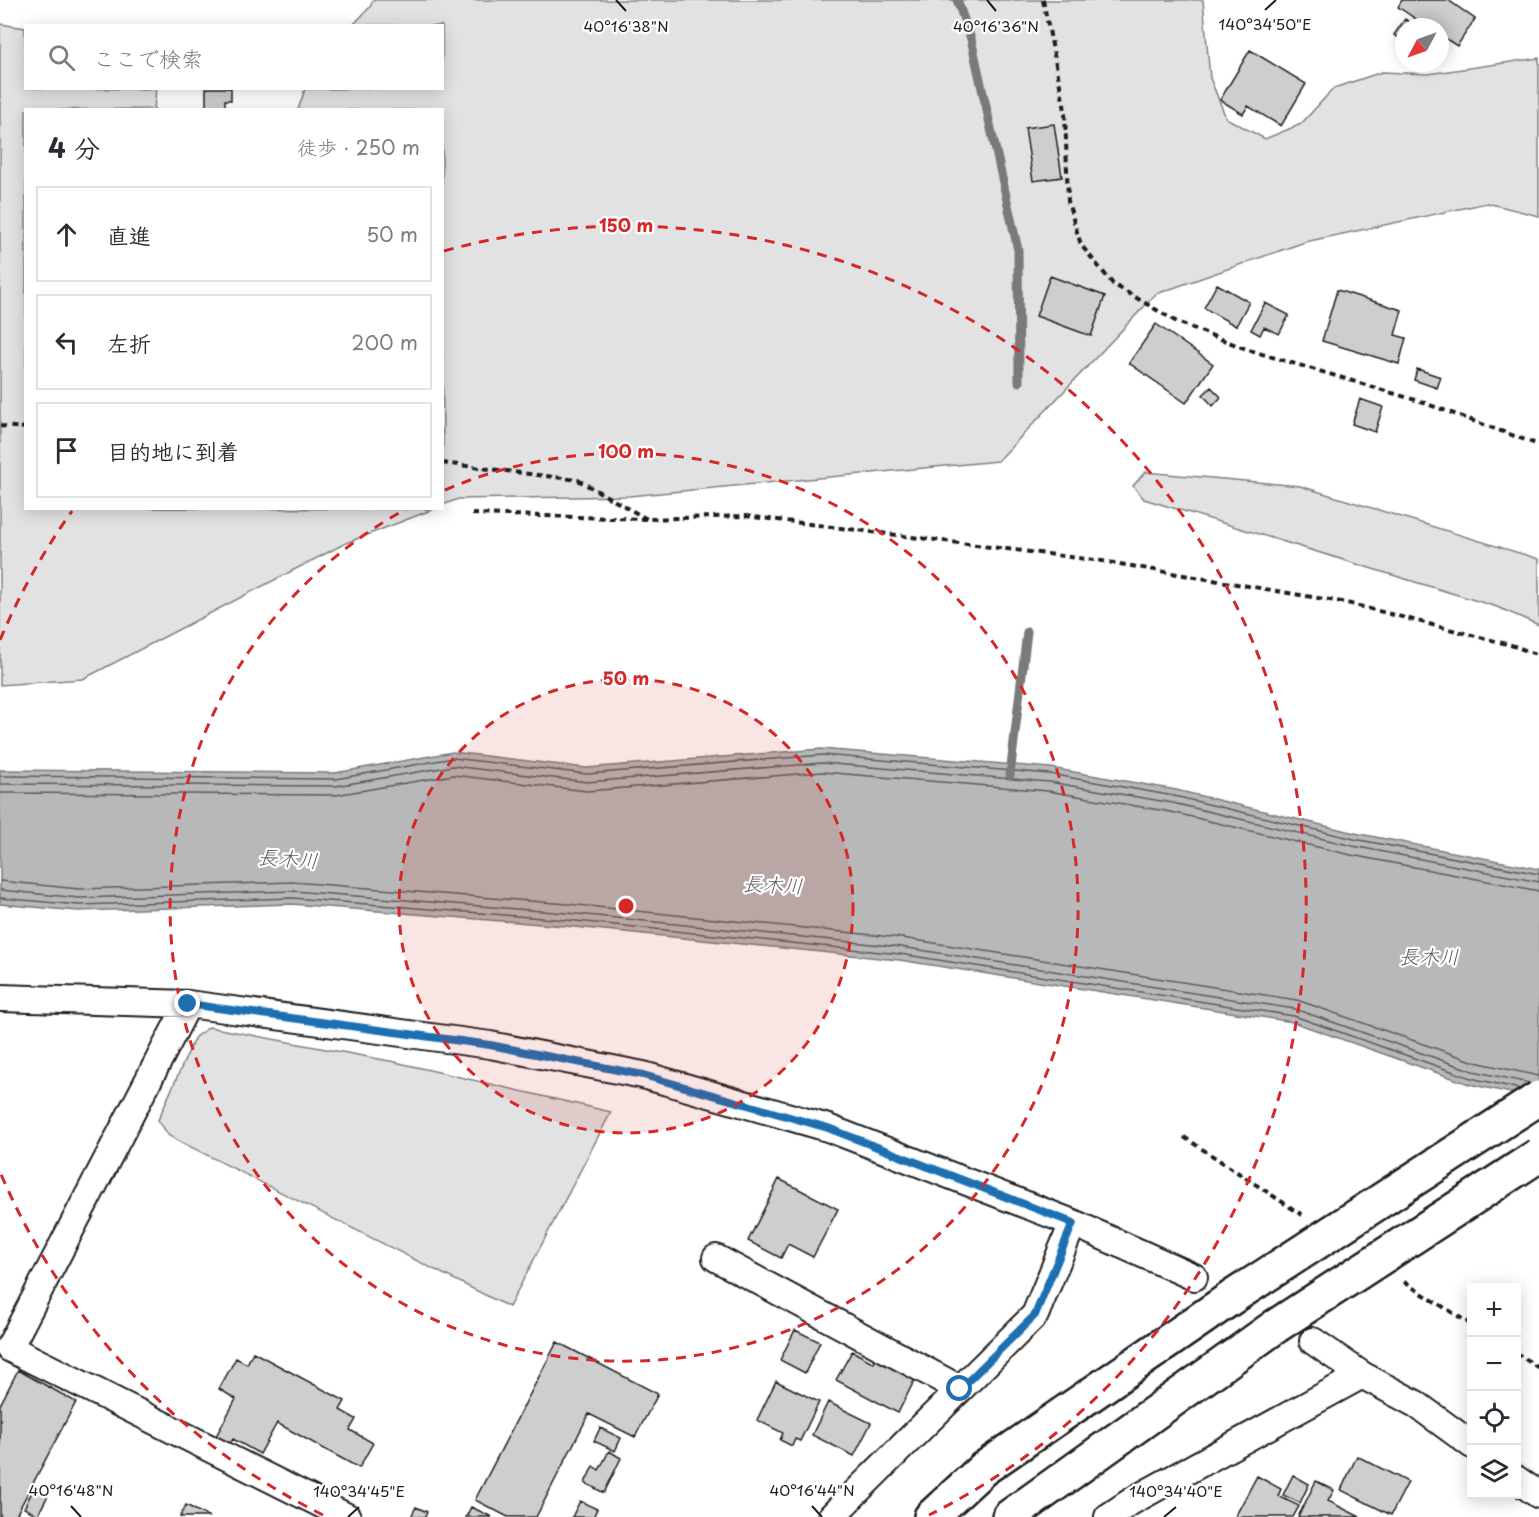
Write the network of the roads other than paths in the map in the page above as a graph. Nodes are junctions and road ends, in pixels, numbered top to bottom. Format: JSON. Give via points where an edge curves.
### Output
{"nodes":[{"id":1,"x":0,"y":998,"type":"edge"},
{"id":2,"x":188,"y":1004,"type":"junction"},
{"id":3,"x":1539,"y":1098,"type":"edge"},
{"id":4,"x":1539,"y":1155,"type":"edge"},
{"id":5,"x":1073,"y":1223,"type":"junction"},
{"id":6,"x":717,"y":1258,"type":"dead end"},
{"id":7,"x":1194,"y":1277,"type":"dead end"},
{"id":8,"x":1312,"y":1341,"type":"dead end"},
{"id":9,"x":1362,"y":1375,"type":"junction"},
{"id":10,"x":960,"y":1389,"type":"junction"},
{"id":11,"x":1467,"y":1441,"type":"edge"},
{"id":12,"x":1521,"y":1482,"type":"edge"},
{"id":13,"x":1539,"y":1495,"type":"edge"},
{"id":14,"x":347,"y":1517,"type":"edge"},
{"id":15,"x":831,"y":1517,"type":"edge"},
{"id":16,"x":931,"y":1517,"type":"edge"},
{"id":17,"x":1009,"y":1517,"type":"edge"},
{"id":18,"x":1108,"y":1517,"type":"edge"}],
"edges":[{"from":1,"to":2,"type":"street"},
{"from":2,"to":5,"type":"street","via":[[490,1045],[643,1075],[828,1128]]},
{"from":2,"to":14,"type":"street","via":[[9,1348]]},
{"from":3,"to":16,"type":"street","bridge":true,"via":[[1233,1296],[983,1469]]},
{"from":4,"to":17,"type":"street","bridge":true,"via":[[1276,1326]]},
{"from":5,"to":7,"type":"street"},
{"from":5,"to":10,"type":"street","via":[[1035,1315]]},
{"from":6,"to":10,"type":"street"},
{"from":8,"to":9,"type":"street"},
{"from":9,"to":11,"type":"street","via":[[1416,1404]]},
{"from":9,"to":18,"type":"street"},
{"from":10,"to":15,"type":"street"},
{"from":12,"to":13,"type":"street"}]}
